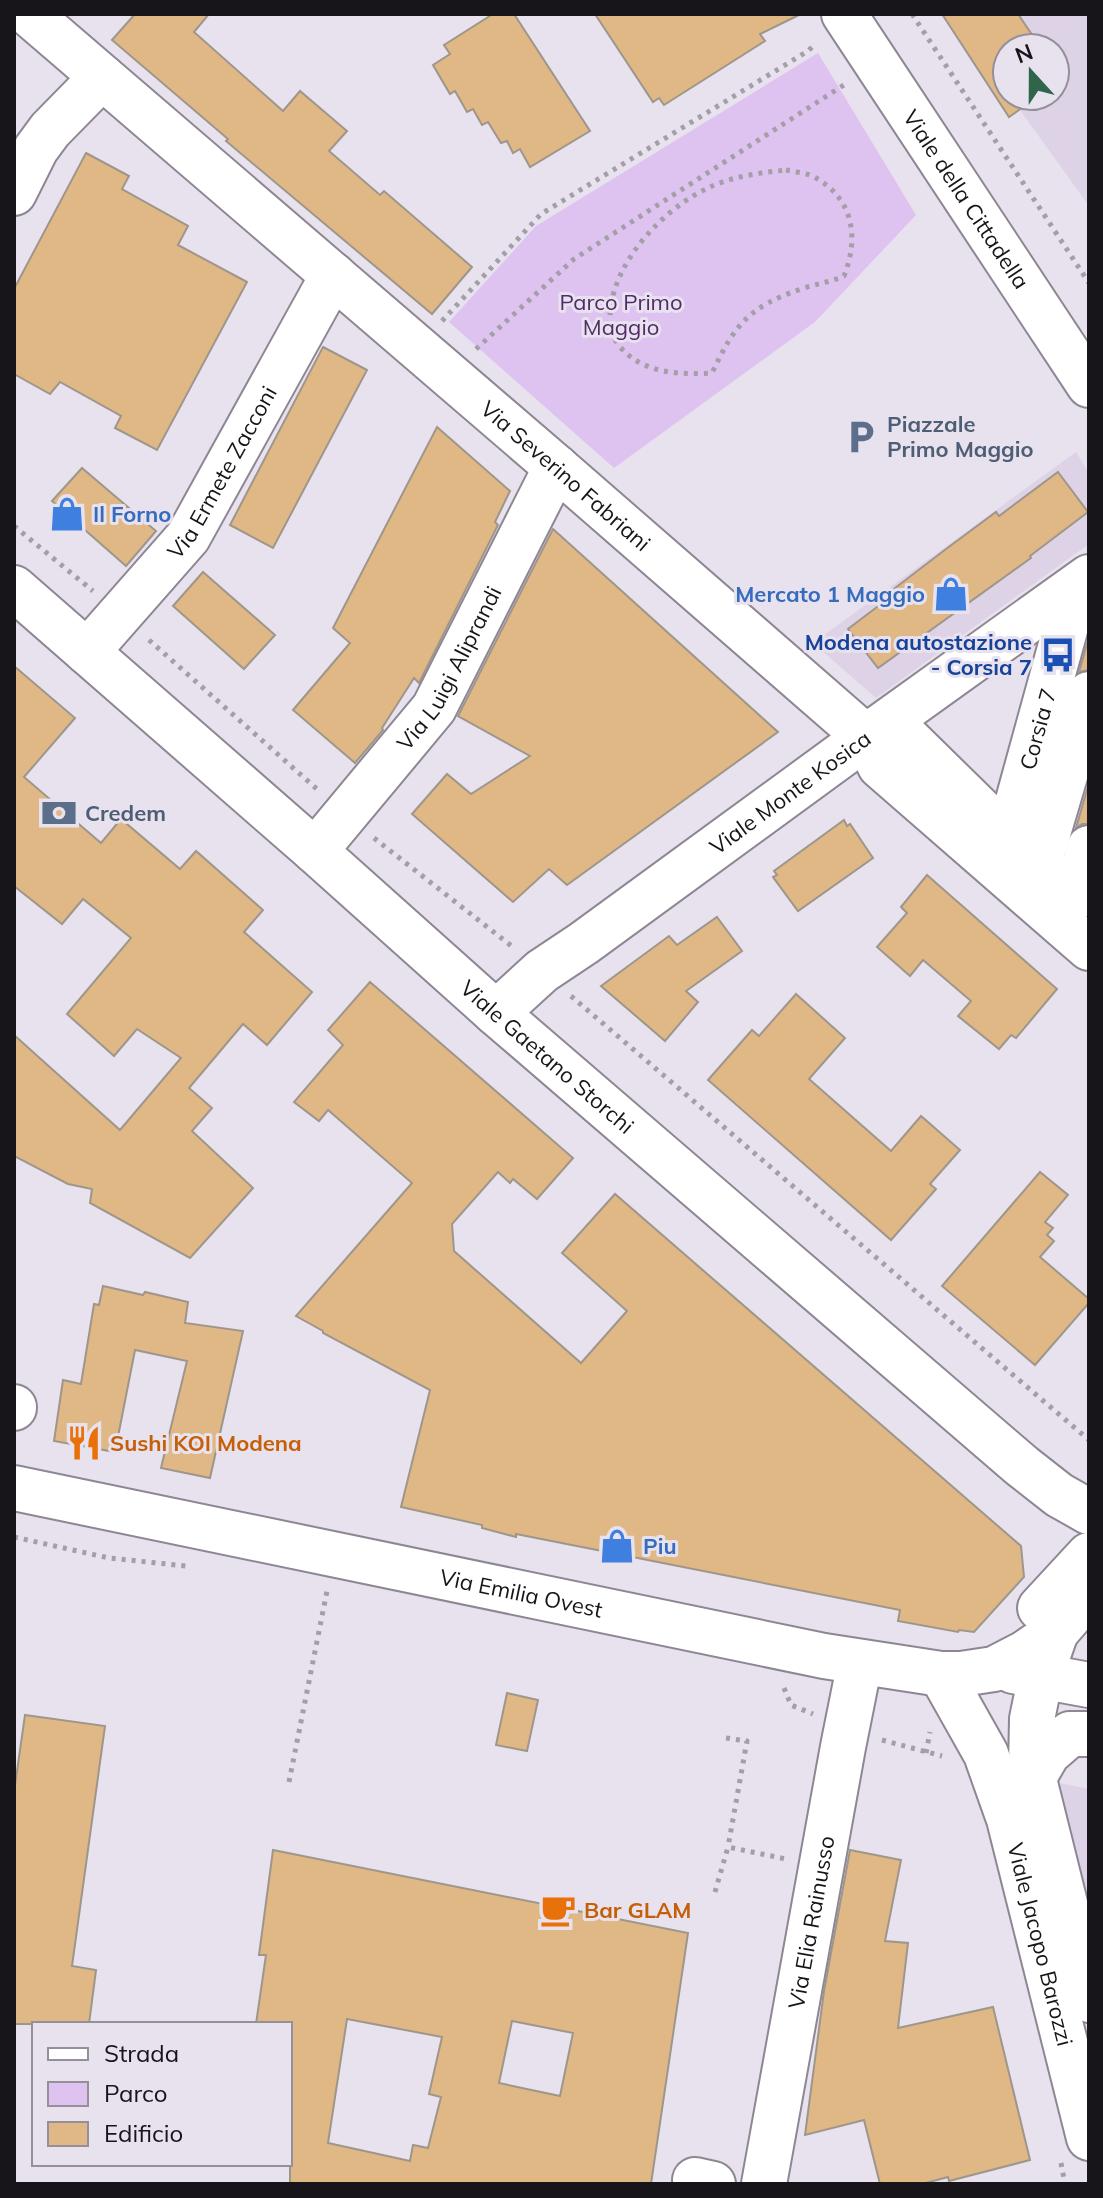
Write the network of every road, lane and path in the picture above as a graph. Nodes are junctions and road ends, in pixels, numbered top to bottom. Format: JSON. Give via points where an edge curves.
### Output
{"nodes":[{"id":1,"x":29,"y":14,"type":"edge"},
{"id":2,"x":912,"y":14,"type":"edge"},
{"id":3,"x":845,"y":16,"type":"edge"},
{"id":4,"x":877,"y":64,"type":"junction"},
{"id":5,"x":102,"y":77,"type":"junction"},
{"id":6,"x":14,"y":193,"type":"edge"},
{"id":7,"x":673,"y":196,"type":"junction"},
{"id":8,"x":680,"y":205,"type":"junction"},
{"id":9,"x":333,"y":275,"type":"junction"},
{"id":10,"x":1089,"y":283,"type":"edge"},
{"id":11,"x":433,"y":361,"type":"junction"},
{"id":12,"x":1083,"y":376,"type":"edge"},
{"id":13,"x":1089,"y":412,"type":"edge"},
{"id":14,"x":556,"y":467,"type":"junction"},
{"id":15,"x":1089,"y":577,"type":"edge"},
{"id":16,"x":14,"y":588,"type":"edge"},
{"id":17,"x":1079,"y":613,"type":"edge"},
{"id":18,"x":87,"y":652,"type":"junction"},
{"id":19,"x":1089,"y":694,"type":"edge"},
{"id":20,"x":866,"y":737,"type":"junction"},
{"id":21,"x":1089,"y":848,"type":"edge"},
{"id":22,"x":1024,"y":850,"type":"junction"},
{"id":23,"x":315,"y":851,"type":"junction"},
{"id":24,"x":1083,"y":903,"type":"edge"},
{"id":25,"x":1089,"y":948,"type":"edge"},
{"id":26,"x":496,"y":1013,"type":"junction"},
{"id":27,"x":14,"y":1488,"type":"edge"},
{"id":28,"x":1089,"y":1512,"type":"edge"},
{"id":29,"x":14,"y":1537,"type":"edge"},
{"id":30,"x":1089,"y":1555,"type":"edge"},
{"id":31,"x":187,"y":1566,"type":"dead end"},
{"id":32,"x":328,"y":1586,"type":"dead end"},
{"id":33,"x":1089,"y":1594,"type":"edge"},
{"id":34,"x":1056,"y":1632,"type":"junction"},
{"id":35,"x":860,"y":1662,"type":"junction"},
{"id":36,"x":994,"y":1669,"type":"junction"},
{"id":37,"x":941,"y":1674,"type":"junction"},
{"id":38,"x":1041,"y":1675,"type":"junction"},
{"id":39,"x":781,"y":1682,"type":"dead end"},
{"id":40,"x":1089,"y":1685,"type":"edge"},
{"id":41,"x":847,"y":1729,"type":"junction"},
{"id":42,"x":1089,"y":1734,"type":"edge"},
{"id":43,"x":726,"y":1738,"type":"dead end"},
{"id":44,"x":988,"y":1760,"type":"junction"},
{"id":45,"x":1035,"y":1776,"type":"junction"},
{"id":46,"x":289,"y":1782,"type":"dead end"},
{"id":47,"x":1009,"y":1819,"type":"junction"},
{"id":48,"x":728,"y":1847,"type":"junction"},
{"id":49,"x":794,"y":1860,"type":"dead end"},
{"id":50,"x":715,"y":1892,"type":"dead end"},
{"id":51,"x":1089,"y":2000,"type":"edge"},
{"id":52,"x":1089,"y":2138,"type":"edge"},
{"id":53,"x":764,"y":2184,"type":"edge"}],
"edges":[{"from":1,"to":5,"type":"street","name":"Via Severino Fabriani"},
{"from":2,"to":10,"type":"path"},
{"from":3,"to":4,"type":"street","name":"Viale della Cittadella"},
{"from":3,"to":11,"type":"path","via":[[808,51],[541,214]]},
{"from":4,"to":7,"type":"path"},
{"from":4,"to":12,"type":"street","name":"Viale della Cittadella"},
{"from":5,"to":6,"type":"street","via":[[50,130]]},
{"from":5,"to":9,"type":"street","name":"Via Severino Fabriani"},
{"from":7,"to":8,"type":"path"},
{"from":7,"to":11,"type":"path","via":[[574,259]]},
{"from":8,"to":8,"type":"path","via":[[636,250],[611,305],[609,331],[625,353],[643,365],[686,375],[712,373],[738,325],[757,308],[844,276],[852,256],[848,214],[835,191],[814,176],[786,170],[745,175]]},
{"from":9,"to":11,"type":"street","name":"Via Severino Fabriani"},
{"from":9,"to":18,"type":"street","name":"Via Ermete Zacconi","via":[[188,537]]},
{"from":11,"to":14,"type":"street","name":"Via Severino Fabriani"},
{"from":12,"to":13,"type":"street","name":"Viale della Cittadella"},
{"from":14,"to":20,"type":"street","name":"Via Severino Fabriani"},
{"from":14,"to":23,"type":"street","name":"Via Luigi Aliprandi","via":[[434,708]]},
{"from":15,"to":20,"type":"street","name":"Viale Monte Kosica"},
{"from":16,"to":18,"type":"street","name":"Viale Gaetano Storchi"},
{"from":17,"to":22,"type":"street","name":"Corsia 7"},
{"from":18,"to":23,"type":"street","name":"Viale Gaetano Storchi"},
{"from":19,"to":22,"type":"street"},
{"from":20,"to":22,"type":"street","via":[[908,739]]},
{"from":20,"to":25,"type":"street","name":"Via Severino Fabriani","via":[[880,766]]},
{"from":20,"to":26,"type":"street","name":"Viale Monte Kosica","via":[[542,971]]},
{"from":21,"to":24,"type":"street"},
{"from":22,"to":24,"type":"street"},
{"from":23,"to":26,"type":"street","name":"Viale Gaetano Storchi"},
{"from":26,"to":28,"type":"street","name":"Viale Gaetano Storchi","via":[[1022,1466]]},
{"from":27,"to":35,"type":"street","name":"Via Emilia Ovest"},
{"from":29,"to":31,"type":"path","via":[[109,1558]]},
{"from":30,"to":36,"type":"street","via":[[1036,1612]]},
{"from":32,"to":46,"type":"path"},
{"from":33,"to":34,"type":"street"},
{"from":34,"to":36,"type":"street"},
{"from":34,"to":38,"type":"street"},
{"from":35,"to":37,"type":"street","name":"Via Emilia Ovest"},
{"from":35,"to":41,"type":"street","name":"Via Elia Rainusso"},
{"from":36,"to":37,"type":"street","name":"Via Emilia Ovest"},
{"from":36,"to":38,"type":"street"},
{"from":36,"to":44,"type":"street","via":[[986,1718]]},
{"from":37,"to":44,"type":"street"},
{"from":38,"to":40,"type":"street"},
{"from":38,"to":45,"type":"street","via":[[1032,1719]]},
{"from":39,"to":41,"type":"path","via":[[791,1705]]},
{"from":41,"to":44,"type":"path","via":[[926,1753]]},
{"from":41,"to":53,"type":"street","name":"Via Elia Rainusso"},
{"from":42,"to":45,"type":"street","via":[[1070,1734],[1048,1753]]},
{"from":43,"to":48,"type":"path","via":[[747,1741]]},
{"from":44,"to":47,"type":"street","name":"Viale Jacopo Barozzi"},
{"from":45,"to":47,"type":"street"},
{"from":45,"to":51,"type":"street"},
{"from":47,"to":52,"type":"street","name":"Viale Jacopo Barozzi"},
{"from":48,"to":49,"type":"path"},
{"from":48,"to":50,"type":"path"}]}
